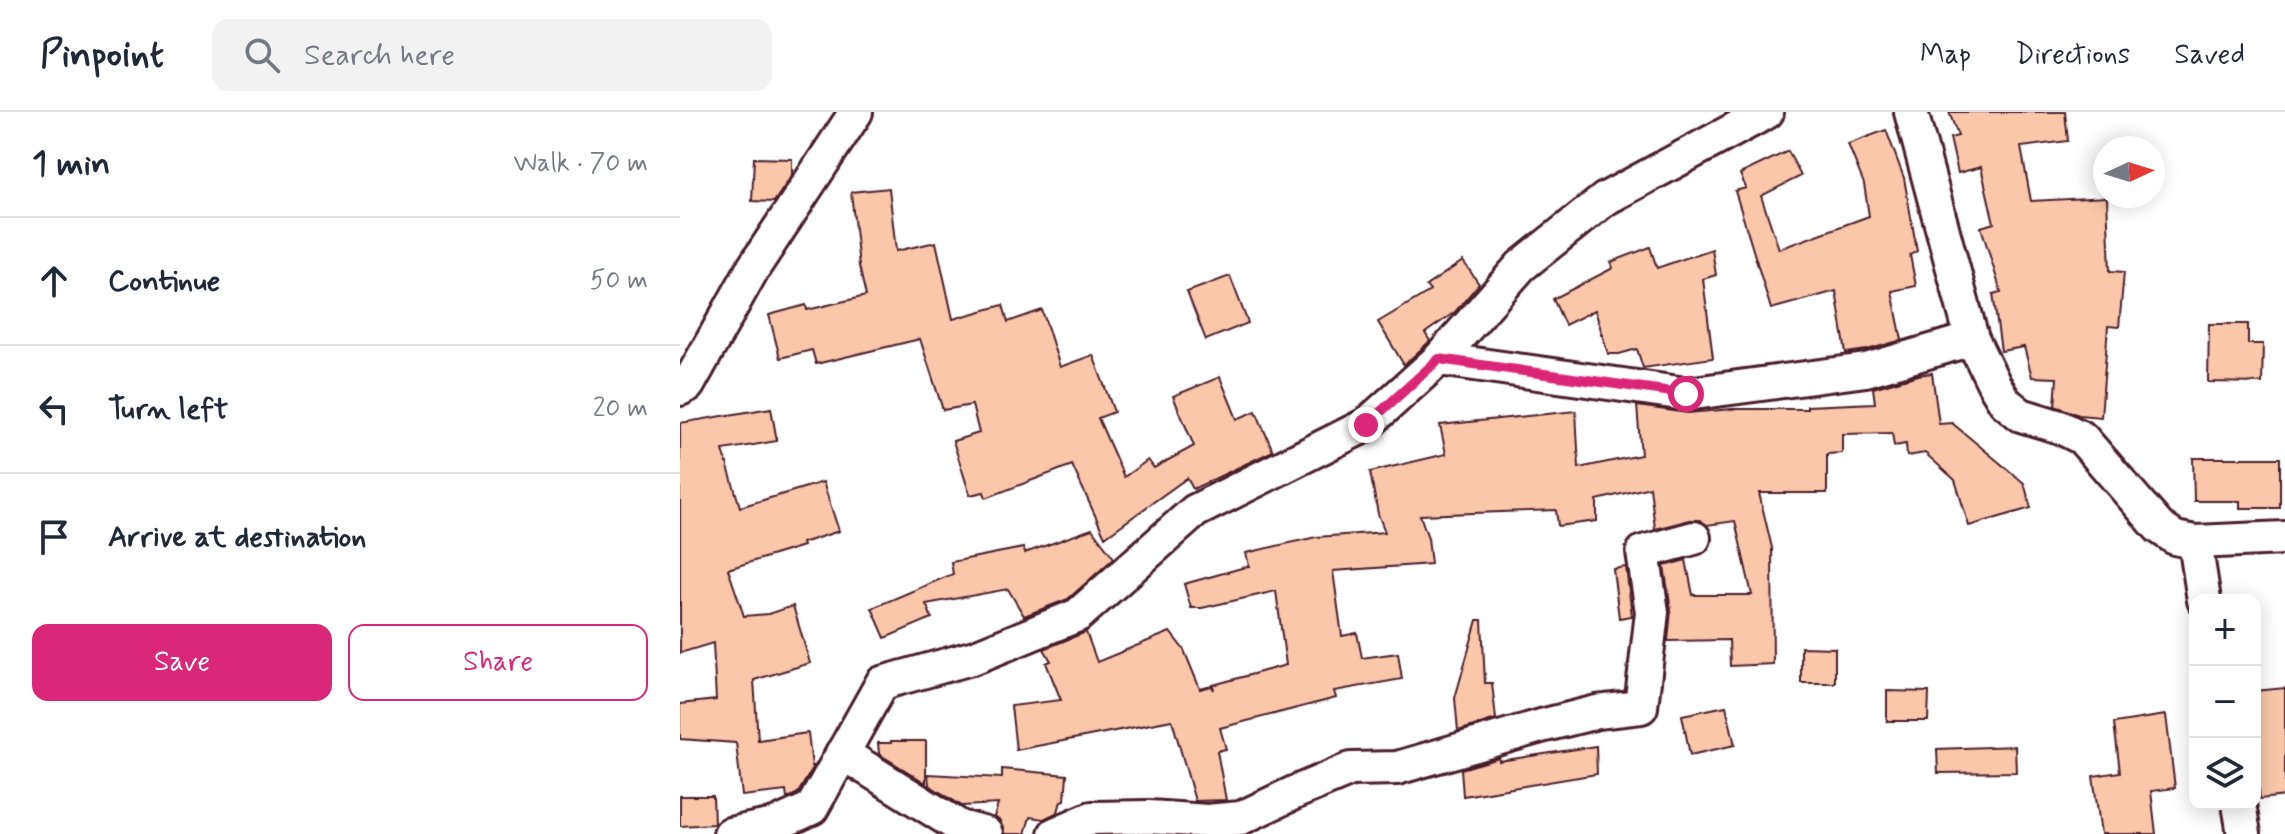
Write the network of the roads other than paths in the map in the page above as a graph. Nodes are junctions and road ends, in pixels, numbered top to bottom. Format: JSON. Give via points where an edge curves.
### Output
{"nodes":[{"id":1,"x":856,"y":112,"type":"edge"},
{"id":2,"x":1767,"y":112,"type":"edge"},
{"id":3,"x":1911,"y":112,"type":"edge"},
{"id":4,"x":1972,"y":339,"type":"junction"},
{"id":5,"x":1439,"y":359,"type":"junction"},
{"id":6,"x":680,"y":389,"type":"edge"},
{"id":7,"x":1694,"y":538,"type":"dead end"},
{"id":8,"x":2285,"y":538,"type":"edge"},
{"id":9,"x":2195,"y":542,"type":"junction"},
{"id":10,"x":2203,"y":594,"type":"edge"},
{"id":11,"x":842,"y":753,"type":"junction"},
{"id":12,"x":2240,"y":810,"type":"edge"},
{"id":13,"x":796,"y":826,"type":"edge"},
{"id":14,"x":730,"y":834,"type":"edge"},
{"id":15,"x":986,"y":834,"type":"edge"},
{"id":16,"x":1055,"y":834,"type":"edge"},
{"id":17,"x":2244,"y":834,"type":"edge"}],
"edges":[{"from":1,"to":6,"type":"street","via":[[752,270],[688,385]]},
{"from":2,"to":5,"type":"street","via":[[1605,199],[1521,266]]},
{"from":3,"to":4,"type":"street"},
{"from":4,"to":5,"type":"street","via":[[1866,370],[1686,394]]},
{"from":4,"to":9,"type":"street","via":[[2005,402],[2021,415],[2082,438],[2159,527]]},
{"from":5,"to":11,"type":"street","via":[[1366,425],[1195,511],[1078,615],[975,657],[882,683]]},
{"from":7,"to":16,"type":"street","via":[[1643,552],[1652,612],[1641,707],[1569,719],[1397,768],[1351,769],[1241,818],[1092,818]]},
{"from":8,"to":9,"type":"street"},
{"from":9,"to":10,"type":"street"},
{"from":11,"to":13,"type":"street"},
{"from":11,"to":15,"type":"street","via":[[960,827]]},
{"from":12,"to":17,"type":"street"},
{"from":13,"to":14,"type":"street"}]}
